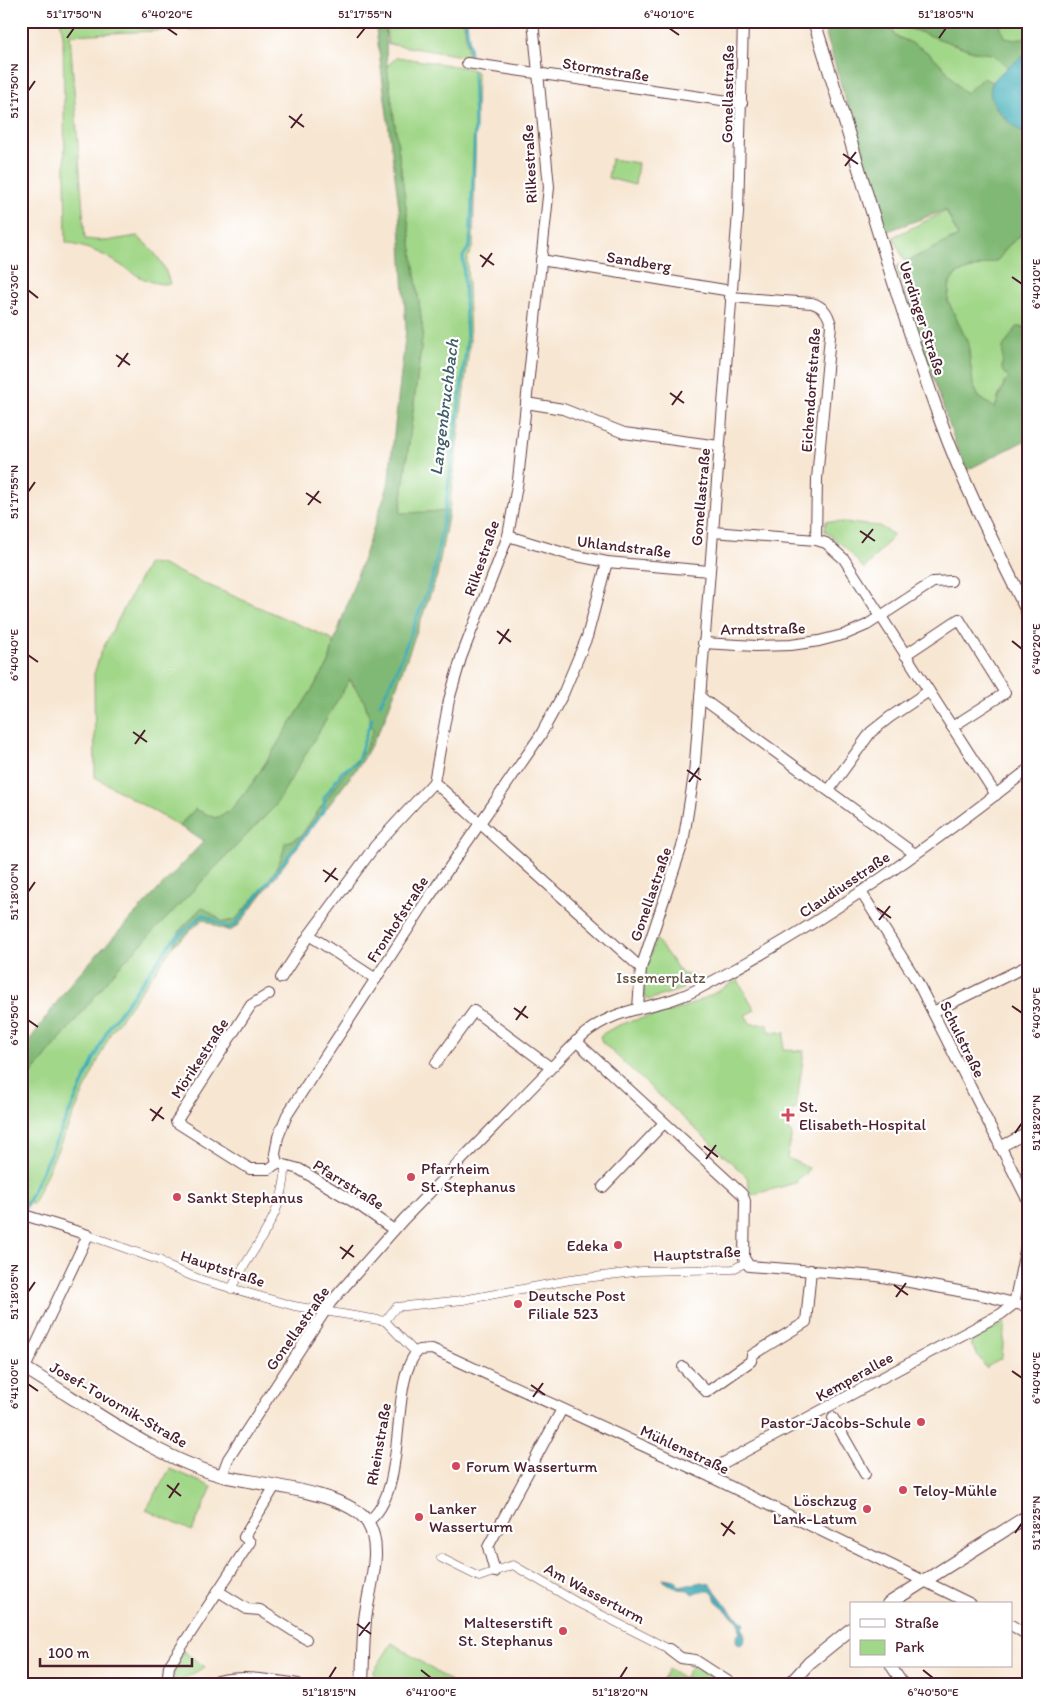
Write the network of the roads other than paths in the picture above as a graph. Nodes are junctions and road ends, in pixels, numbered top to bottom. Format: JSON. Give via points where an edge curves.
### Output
{"nodes":[{"id":1,"x":533,"y":21,"type":"edge"},
{"id":2,"x":743,"y":21,"type":"edge"},
{"id":3,"x":814,"y":21,"type":"edge"},
{"id":4,"x":466,"y":63,"type":"dead end"},
{"id":5,"x":538,"y":73,"type":"junction"},
{"id":6,"x":742,"y":103,"type":"junction"},
{"id":7,"x":541,"y":260,"type":"junction"},
{"id":8,"x":731,"y":294,"type":"junction"},
{"id":9,"x":526,"y":403,"type":"junction"},
{"id":10,"x":720,"y":446,"type":"junction"},
{"id":11,"x":713,"y":532,"type":"junction"},
{"id":12,"x":508,"y":536,"type":"junction"},
{"id":13,"x":816,"y":540,"type":"junction"},
{"id":14,"x":606,"y":562,"type":"junction"},
{"id":15,"x":709,"y":571,"type":"junction"},
{"id":16,"x":951,"y":581,"type":"dead end"},
{"id":17,"x":1029,"y":615,"type":"edge"},
{"id":18,"x":881,"y":618,"type":"junction"},
{"id":19,"x":703,"y":643,"type":"junction"},
{"id":20,"x":906,"y":655,"type":"junction"},
{"id":21,"x":929,"y":691,"type":"junction"},
{"id":22,"x":700,"y":697,"type":"junction"},
{"id":23,"x":952,"y":727,"type":"junction"},
{"id":24,"x":1029,"y":769,"type":"edge"},
{"id":25,"x":434,"y":782,"type":"junction"},
{"id":26,"x":828,"y":790,"type":"junction"},
{"id":27,"x":996,"y":795,"type":"junction"},
{"id":28,"x":479,"y":823,"type":"junction"},
{"id":29,"x":915,"y":854,"type":"junction"},
{"id":30,"x":861,"y":892,"type":"junction"},
{"id":31,"x":309,"y":935,"type":"junction"},
{"id":32,"x":1029,"y":965,"type":"edge"},
{"id":33,"x":641,"y":968,"type":"junction"},
{"id":34,"x":281,"y":978,"type":"dead end"},
{"id":35,"x":376,"y":979,"type":"junction"},
{"id":36,"x":269,"y":994,"type":"dead end"},
{"id":37,"x":662,"y":1003,"type":"joint"},
{"id":38,"x":638,"y":1008,"type":"junction"},
{"id":39,"x":933,"y":1012,"type":"junction"},
{"id":40,"x":576,"y":1041,"type":"junction"},
{"id":41,"x":436,"y":1063,"type":"dead end"},
{"id":42,"x":550,"y":1067,"type":"junction"},
{"id":43,"x":664,"y":1123,"type":"junction"},
{"id":44,"x":1029,"y":1132,"type":"edge"},
{"id":45,"x":1000,"y":1147,"type":"junction"},
{"id":46,"x":281,"y":1164,"type":"junction"},
{"id":47,"x":604,"y":1187,"type":"dead end"},
{"id":48,"x":1029,"y":1203,"type":"edge"},
{"id":49,"x":21,"y":1214,"type":"edge"},
{"id":50,"x":394,"y":1230,"type":"junction"},
{"id":51,"x":1029,"y":1232,"type":"edge"},
{"id":52,"x":88,"y":1235,"type":"junction"},
{"id":53,"x":746,"y":1263,"type":"junction"},
{"id":54,"x":811,"y":1270,"type":"junction"},
{"id":55,"x":231,"y":1289,"type":"junction"},
{"id":56,"x":1014,"y":1304,"type":"junction"},
{"id":57,"x":1029,"y":1307,"type":"edge"},
{"id":58,"x":323,"y":1312,"type":"junction"},
{"id":59,"x":388,"y":1324,"type":"junction"},
{"id":60,"x":416,"y":1353,"type":"junction"},
{"id":61,"x":23,"y":1367,"type":"edge"},
{"id":62,"x":683,"y":1367,"type":"dead end"},
{"id":63,"x":21,"y":1383,"type":"edge"},
{"id":64,"x":562,"y":1409,"type":"junction"},
{"id":65,"x":833,"y":1418,"type":"dead end"},
{"id":66,"x":865,"y":1474,"type":"dead end"},
{"id":67,"x":222,"y":1475,"type":"junction"},
{"id":68,"x":711,"y":1477,"type":"junction"},
{"id":69,"x":275,"y":1486,"type":"junction"},
{"id":70,"x":1029,"y":1515,"type":"edge"},
{"id":71,"x":367,"y":1522,"type":"junction"},
{"id":72,"x":441,"y":1558,"type":"dead end"},
{"id":73,"x":495,"y":1572,"type":"junction"},
{"id":74,"x":924,"y":1581,"type":"junction"},
{"id":75,"x":218,"y":1591,"type":"junction"},
{"id":76,"x":891,"y":1602,"type":"edge"},
{"id":77,"x":967,"y":1602,"type":"edge"},
{"id":78,"x":1012,"y":1626,"type":"edge"},
{"id":79,"x":850,"y":1630,"type":"edge"},
{"id":80,"x":1029,"y":1636,"type":"edge"},
{"id":81,"x":306,"y":1639,"type":"dead end"},
{"id":82,"x":669,"y":1649,"type":"joint"},
{"id":83,"x":892,"y":1668,"type":"edge"},
{"id":84,"x":268,"y":1682,"type":"edge"},
{"id":85,"x":172,"y":1684,"type":"edge"},
{"id":86,"x":210,"y":1684,"type":"edge"},
{"id":87,"x":298,"y":1684,"type":"edge"},
{"id":88,"x":362,"y":1684,"type":"edge"},
{"id":89,"x":732,"y":1684,"type":"edge"},
{"id":90,"x":790,"y":1684,"type":"edge"},
{"id":91,"x":902,"y":1684,"type":"edge"}],
"edges":[{"from":1,"to":5,"type":"street","name":"Rilkestraße"},
{"from":2,"to":6,"type":"street","name":"Gonellastraße"},
{"from":3,"to":17,"type":"street","name":"Uerdinger Straße","via":[[874,220],[941,423]]},
{"from":4,"to":5,"type":"street","name":"Stormstraße"},
{"from":5,"to":6,"type":"street","name":"Stormstraße"},
{"from":5,"to":7,"type":"street","name":"Rilkestraße","via":[[549,187]]},
{"from":6,"to":8,"type":"street","name":"Gonellastraße"},
{"from":7,"to":8,"type":"street","name":"Sandberg"},
{"from":7,"to":9,"type":"street","name":"Rilkestraße"},
{"from":8,"to":10,"type":"street","name":"Gonellastraße"},
{"from":8,"to":13,"type":"street","name":"Eichendorffstraße","via":[[812,303],[829,316],[831,325],[817,479]]},
{"from":9,"to":10,"type":"street","via":[[563,409],[624,433]]},
{"from":9,"to":12,"type":"street","name":"Rilkestraße"},
{"from":10,"to":11,"type":"street","name":"Gonellastraße"},
{"from":11,"to":13,"type":"street"},
{"from":11,"to":15,"type":"street","name":"Gonellastraße"},
{"from":12,"to":14,"type":"street","name":"Uhlandstraße"},
{"from":12,"to":25,"type":"street","name":"Rilkestraße","via":[[461,658],[449,700]]},
{"from":13,"to":18,"type":"street","via":[[826,543],[844,559]]},
{"from":14,"to":15,"type":"street","name":"Uhlandstraße"},
{"from":14,"to":28,"type":"street","name":"Fronhofstraße","via":[[586,637],[563,694],[540,736]]},
{"from":15,"to":19,"type":"street","name":"Gonellastraße"},
{"from":16,"to":18,"type":"street","via":[[933,582]]},
{"from":18,"to":19,"type":"street","name":"Arndtstraße","via":[[846,634],[800,644]]},
{"from":18,"to":20,"type":"street"},
{"from":19,"to":22,"type":"street","name":"Gonellastraße"},
{"from":20,"to":21,"type":"street"},
{"from":20,"to":23,"type":"street","via":[[959,619],[1005,692]]},
{"from":21,"to":23,"type":"street"},
{"from":21,"to":26,"type":"street","via":[[871,732]]},
{"from":22,"to":26,"type":"street"},
{"from":22,"to":33,"type":"street","name":"Gonellastraße","via":[[694,775],[683,843]]},
{"from":23,"to":27,"type":"street"},
{"from":24,"to":27,"type":"street","name":"Claudiusstraße"},
{"from":25,"to":28,"type":"street"},
{"from":25,"to":31,"type":"street","via":[[375,846]]},
{"from":26,"to":29,"type":"street"},
{"from":27,"to":29,"type":"street","name":"Claudiusstraße"},
{"from":28,"to":33,"type":"street"},
{"from":28,"to":35,"type":"street","name":"Fronhofstraße"},
{"from":29,"to":30,"type":"street","name":"Claudiusstraße"},
{"from":30,"to":37,"type":"street","name":"Claudiusstraße","via":[[797,934],[698,990]]},
{"from":30,"to":39,"type":"street","name":"Schulstraße","via":[[898,948]]},
{"from":31,"to":34,"type":"street"},
{"from":31,"to":35,"type":"street"},
{"from":32,"to":39,"type":"street"},
{"from":33,"to":38,"type":"street"},
{"from":35,"to":46,"type":"street","name":"Fronhofstraße","via":[[287,1115],[275,1154]]},
{"from":36,"to":46,"type":"street","name":"Mörikestraße","via":[[251,1005],[176,1122],[250,1169],[269,1169]]},
{"from":37,"to":38,"type":"street","name":"Gonellastraße"},
{"from":38,"to":40,"type":"street","name":"Gonellastraße","via":[[610,1016]]},
{"from":39,"to":45,"type":"street","name":"Schulstraße"},
{"from":40,"to":42,"type":"street","name":"Gonellastraße"},
{"from":40,"to":43,"type":"street"},
{"from":41,"to":42,"type":"street","via":[[474,1011]]},
{"from":42,"to":50,"type":"street","name":"Gonellastraße"},
{"from":43,"to":47,"type":"street"},
{"from":43,"to":53,"type":"street","via":[[742,1194],[745,1201]]},
{"from":44,"to":45,"type":"street"},
{"from":45,"to":48,"type":"street","name":"Schulstraße"},
{"from":46,"to":50,"type":"street","name":"Pfarrstraße","via":[[298,1170],[357,1204]]},
{"from":46,"to":55,"type":"street","name":"Fronhofstraße","via":[[284,1188],[269,1225]]},
{"from":49,"to":52,"type":"street","name":"Hauptstraße"},
{"from":50,"to":58,"type":"street","name":"Gonellastraße"},
{"from":51,"to":56,"type":"street"},
{"from":52,"to":55,"type":"street","name":"Hauptstraße"},
{"from":52,"to":61,"type":"street"},
{"from":53,"to":54,"type":"street","name":"Hauptstraße","via":[[753,1268]]},
{"from":53,"to":59,"type":"street","name":"Hauptstraße","via":[[733,1269],[642,1271],[570,1280],[462,1300],[396,1307]]},
{"from":54,"to":56,"type":"street","name":"Hauptstraße","via":[[877,1276]]},
{"from":54,"to":62,"type":"street","via":[[806,1322],[752,1355],[751,1361],[707,1392]]},
{"from":55,"to":58,"type":"street","name":"Hauptstraße"},
{"from":56,"to":57,"type":"street","name":"Hauptstraße"},
{"from":56,"to":68,"type":"street","name":"Kemperallee","via":[[716,1467]]},
{"from":58,"to":59,"type":"street","name":"Hauptstraße"},
{"from":58,"to":67,"type":"street","name":"Gonellastraße","via":[[228,1459]]},
{"from":59,"to":60,"type":"street"},
{"from":60,"to":64,"type":"street","name":"Mühlenstraße","via":[[424,1348],[432,1349]]},
{"from":60,"to":71,"type":"street","name":"Rheinstraße","via":[[407,1372],[395,1456],[383,1506]]},
{"from":61,"to":63,"type":"street"},
{"from":61,"to":67,"type":"street","name":"Josef-Tovornik-Straße","via":[[172,1456]]},
{"from":64,"to":68,"type":"street","name":"Mühlenstraße"},
{"from":64,"to":73,"type":"street","via":[[488,1547]]},
{"from":65,"to":66,"type":"street"},
{"from":67,"to":69,"type":"street","name":"Josef-Tovornik-Straße"},
{"from":68,"to":74,"type":"street","name":"Mühlenstraße"},
{"from":69,"to":71,"type":"street","name":"Josef-Tovornik-Straße","via":[[332,1499],[355,1509]]},
{"from":69,"to":75,"type":"street","via":[[244,1537],[250,1542]]},
{"from":70,"to":74,"type":"street"},
{"from":71,"to":88,"type":"street","via":[[374,1544],[374,1560],[365,1620]]},
{"from":72,"to":73,"type":"street","name":"Am Wasserturm","via":[[479,1577]]},
{"from":73,"to":82,"type":"street","name":"Am Wasserturm","via":[[513,1566]]},
{"from":74,"to":76,"type":"street"},
{"from":74,"to":77,"type":"street","name":"Mühlenstraße"},
{"from":75,"to":81,"type":"street","via":[[247,1609],[260,1610]]},
{"from":75,"to":85,"type":"street","via":[[169,1666]]},
{"from":78,"to":80,"type":"street"},
{"from":79,"to":90,"type":"street","via":[[809,1663]]},
{"from":82,"to":89,"type":"street","name":"Am Wasserturm","via":[[681,1658],[695,1660]]},
{"from":83,"to":91,"type":"street"},
{"from":84,"to":86,"type":"street","via":[[243,1678],[218,1680]]},
{"from":84,"to":87,"type":"street"}]}
